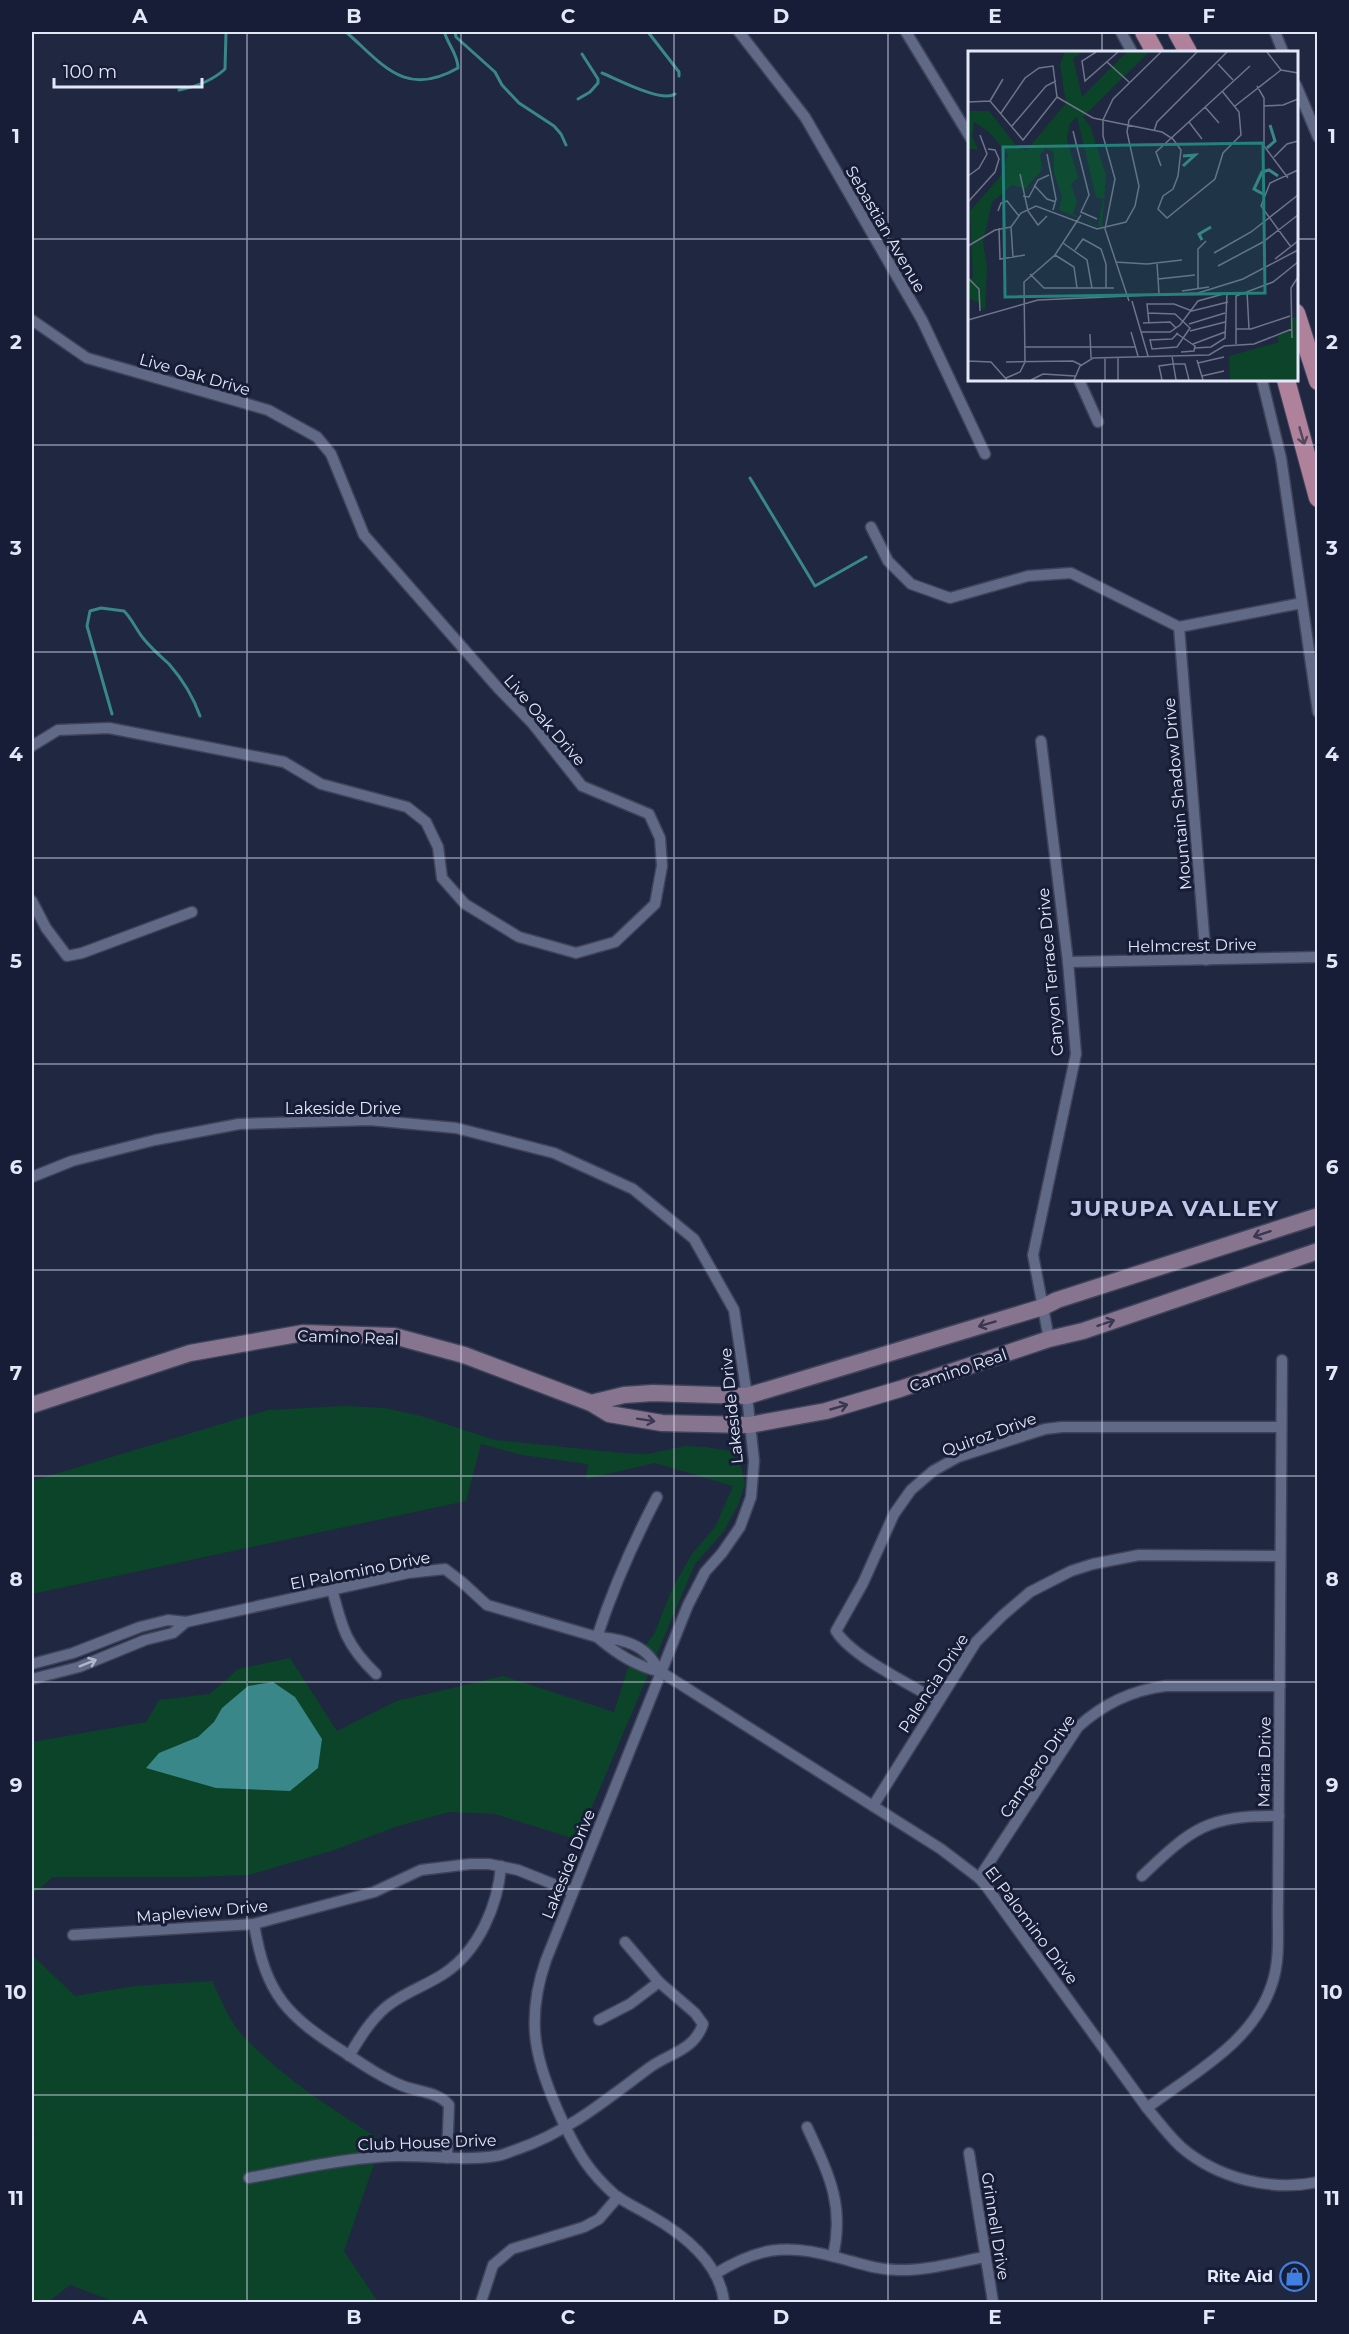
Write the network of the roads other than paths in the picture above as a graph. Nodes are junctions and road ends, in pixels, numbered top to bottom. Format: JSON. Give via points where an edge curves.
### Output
{"nodes":[{"id":1,"x":739,"y":32,"type":"edge"},
{"id":2,"x":906,"y":32,"type":"edge"},
{"id":3,"x":1120,"y":32,"type":"edge"},
{"id":4,"x":1144,"y":32,"type":"edge"},
{"id":5,"x":1177,"y":32,"type":"edge"},
{"id":6,"x":1275,"y":32,"type":"edge"},
{"id":7,"x":1131,"y":51,"type":"edge"},
{"id":8,"x":1154,"y":51,"type":"edge"},
{"id":9,"x":1187,"y":51,"type":"edge"},
{"id":10,"x":1283,"y":51,"type":"edge"},
{"id":11,"x":1298,"y":90,"type":"edge"},
{"id":12,"x":968,"y":135,"type":"edge"},
{"id":13,"x":1317,"y":137,"type":"edge"},
{"id":14,"x":32,"y":320,"type":"edge"},
{"id":15,"x":1298,"y":320,"type":"edge"},
{"id":16,"x":1079,"y":381,"type":"edge"},
{"id":17,"x":1262,"y":381,"type":"edge"},
{"id":18,"x":1286,"y":381,"type":"edge"},
{"id":19,"x":1317,"y":381,"type":"edge"},
{"id":20,"x":1098,"y":422,"type":"dead end"},
{"id":21,"x":985,"y":454,"type":"dead end"},
{"id":22,"x":1317,"y":498,"type":"edge"},
{"id":23,"x":871,"y":527,"type":"dead end"},
{"id":24,"x":1302,"y":603,"type":"junction"},
{"id":25,"x":1179,"y":627,"type":"junction"},
{"id":26,"x":1317,"y":712,"type":"edge"},
{"id":27,"x":1041,"y":741,"type":"dead end"},
{"id":28,"x":32,"y":746,"type":"edge"},
{"id":29,"x":32,"y":901,"type":"edge"},
{"id":30,"x":192,"y":912,"type":"dead end"},
{"id":31,"x":1317,"y":957,"type":"edge"},
{"id":32,"x":1206,"y":960,"type":"junction"},
{"id":33,"x":1068,"y":962,"type":"junction"},
{"id":34,"x":32,"y":1177,"type":"edge"},
{"id":35,"x":1317,"y":1216,"type":"edge"},
{"id":36,"x":1317,"y":1251,"type":"edge"},
{"id":37,"x":1043,"y":1307,"type":"junction"},
{"id":38,"x":1049,"y":1339,"type":"junction"},
{"id":39,"x":1282,"y":1360,"type":"dead end"},
{"id":40,"x":747,"y":1396,"type":"junction"},
{"id":41,"x":591,"y":1403,"type":"junction"},
{"id":42,"x":32,"y":1405,"type":"edge"},
{"id":43,"x":749,"y":1425,"type":"junction"},
{"id":44,"x":1281,"y":1427,"type":"junction"},
{"id":45,"x":657,"y":1497,"type":"dead end"},
{"id":46,"x":1280,"y":1556,"type":"junction"},
{"id":47,"x":332,"y":1589,"type":"junction"},
{"id":48,"x":186,"y":1622,"type":"junction"},
{"id":49,"x":597,"y":1637,"type":"junction"},
{"id":50,"x":626,"y":1642,"type":"junction"},
{"id":51,"x":621,"y":1655,"type":"junction"},
{"id":52,"x":32,"y":1664,"type":"edge"},
{"id":53,"x":661,"y":1672,"type":"junction"},
{"id":54,"x":376,"y":1674,"type":"dead end"},
{"id":55,"x":32,"y":1679,"type":"edge"},
{"id":56,"x":1280,"y":1686,"type":"junction"},
{"id":57,"x":938,"y":1701,"type":"junction"},
{"id":58,"x":873,"y":1806,"type":"junction"},
{"id":59,"x":1279,"y":1816,"type":"junction"},
{"id":60,"x":501,"y":1866,"type":"junction"},
{"id":61,"x":1142,"y":1876,"type":"dead end"},
{"id":62,"x":980,"y":1878,"type":"junction"},
{"id":63,"x":573,"y":1892,"type":"junction"},
{"id":64,"x":254,"y":1924,"type":"junction"},
{"id":65,"x":73,"y":1935,"type":"dead end"},
{"id":66,"x":625,"y":1942,"type":"dead end"},
{"id":67,"x":659,"y":1982,"type":"junction"},
{"id":68,"x":599,"y":2020,"type":"dead end"},
{"id":69,"x":349,"y":2056,"type":"junction"},
{"id":70,"x":1147,"y":2108,"type":"junction"},
{"id":71,"x":566,"y":2127,"type":"junction"},
{"id":72,"x":807,"y":2127,"type":"dead end"},
{"id":73,"x":969,"y":2153,"type":"dead end"},
{"id":74,"x":447,"y":2158,"type":"junction"},
{"id":75,"x":249,"y":2178,"type":"dead end"},
{"id":76,"x":1317,"y":2182,"type":"edge"},
{"id":77,"x":618,"y":2197,"type":"junction"},
{"id":78,"x":833,"y":2256,"type":"junction"},
{"id":79,"x":985,"y":2258,"type":"junction"},
{"id":80,"x":715,"y":2274,"type":"junction"},
{"id":81,"x":481,"y":2302,"type":"edge"},
{"id":82,"x":724,"y":2302,"type":"edge"},
{"id":83,"x":993,"y":2302,"type":"edge"}],
"edges":[{"from":1,"to":21,"type":"street","name":"Sebastian Avenue","via":[[805,117],[922,320]]},
{"from":2,"to":12,"type":"street"},
{"from":3,"to":7,"type":"street"},
{"from":4,"to":8,"type":"main road"},
{"from":5,"to":9,"type":"main road"},
{"from":6,"to":10,"type":"street"},
{"from":11,"to":13,"type":"street"},
{"from":14,"to":28,"type":"street","name":"Live Oak Drive","via":[[87,358],[268,410],[317,437],[331,454],[364,535],[532,723],[582,786],[649,814],[660,838],[662,866],[655,904],[615,942],[576,953],[519,937],[465,904],[442,878],[438,847],[426,822],[407,807],[321,784],[284,762],[109,728],[58,730]]},
{"from":15,"to":19,"type":"main road"},
{"from":16,"to":20,"type":"street"},
{"from":17,"to":24,"type":"street","via":[[1281,458]]},
{"from":18,"to":22,"type":"main road","one_way":true},
{"from":23,"to":25,"type":"street","via":[[888,561],[910,584],[950,598],[1028,576],[1071,573]]},
{"from":24,"to":25,"type":"street"},
{"from":24,"to":26,"type":"street"},
{"from":25,"to":32,"type":"street","name":"Mountain Shadow Drive"},
{"from":27,"to":33,"type":"street","name":"Canyon Terrace Drive"},
{"from":29,"to":30,"type":"street","via":[[67,956]]},
{"from":31,"to":32,"type":"street","name":"Helmcrest Drive"},
{"from":32,"to":33,"type":"street","name":"Helmcrest Drive"},
{"from":33,"to":37,"type":"street","name":"Canyon Terrace Drive","via":[[1076,1054],[1033,1255]]},
{"from":34,"to":40,"type":"street","name":"Lakeside Drive","via":[[72,1161],[239,1124],[370,1120],[456,1128],[554,1153],[633,1189],[694,1239],[734,1310]]},
{"from":35,"to":37,"type":"main road","name":"Camino Real","one_way":true},
{"from":38,"to":36,"type":"main road","name":"Camino Real","one_way":true,"via":[[1083,1331]]},
{"from":37,"to":38,"type":"street","name":"Canyon Terrace Drive"},
{"from":37,"to":40,"type":"main road","name":"Camino Real","one_way":true},
{"from":43,"to":38,"type":"main road","name":"Camino Real","one_way":true,"via":[[826,1411]]},
{"from":39,"to":44,"type":"street","name":"Maria Drive"},
{"from":40,"to":41,"type":"main road","name":"Camino Real","via":[[653,1393]]},
{"from":40,"to":43,"type":"street","name":"Lakeside Drive"},
{"from":41,"to":42,"type":"main road","name":"Camino Real","via":[[464,1355],[394,1336],[303,1333],[190,1353]]},
{"from":41,"to":43,"type":"main road","name":"Camino Real","one_way":true,"via":[[609,1414],[662,1423]]},
{"from":43,"to":53,"type":"street","name":"Lakeside Drive","via":[[754,1461],[751,1497],[744,1517],[697,1586]]},
{"from":44,"to":46,"type":"street","name":"Maria Drive"},
{"from":44,"to":57,"type":"street","name":"Quiroz Drive","via":[[1045,1429],[958,1457],[925,1478],[894,1514],[836,1631],[856,1652]]},
{"from":45,"to":49,"type":"street","via":[[627,1555]]},
{"from":46,"to":56,"type":"street","name":"Maria Drive"},
{"from":46,"to":57,"type":"street","name":"Palencia Drive","via":[[1139,1555],[1071,1571],[1030,1592],[1002,1616],[976,1642]]},
{"from":47,"to":48,"type":"street","name":"El Palomino Drive"},
{"from":47,"to":49,"type":"street","name":"El Palomino Drive","via":[[445,1569],[487,1605]]},
{"from":47,"to":54,"type":"street","via":[[343,1631],[357,1656]]},
{"from":48,"to":52,"type":"street","name":"El Palomino Drive","via":[[168,1620],[140,1627]]},
{"from":55,"to":48,"type":"street","name":"El Palomino Drive","one_way":true,"via":[[79,1667],[173,1633]]},
{"from":49,"to":50,"type":"street","name":"El Palomino Drive"},
{"from":49,"to":51,"type":"street","name":"El Palomino Drive"},
{"from":50,"to":51,"type":"street"},
{"from":50,"to":53,"type":"street","name":"El Palomino Drive","via":[[646,1653]]},
{"from":51,"to":53,"type":"street","name":"El Palomino Drive","via":[[640,1667]]},
{"from":53,"to":58,"type":"street","name":"El Palomino Drive"},
{"from":53,"to":63,"type":"street","name":"Lakeside Drive"},
{"from":56,"to":59,"type":"street","name":"Maria Drive"},
{"from":56,"to":62,"type":"street","name":"Campero Drive","via":[[1149,1688],[1092,1714],[1078,1727]]},
{"from":57,"to":58,"type":"street","name":"Palencia Drive"},
{"from":58,"to":62,"type":"street","name":"El Palomino Drive","via":[[941,1848]]},
{"from":59,"to":61,"type":"street","via":[[1236,1817],[1202,1827],[1183,1838]]},
{"from":59,"to":70,"type":"street","name":"Maria Drive","via":[[1276,1964],[1264,2003],[1232,2044]]},
{"from":60,"to":63,"type":"street","name":"Mapleview Drive"},
{"from":60,"to":64,"type":"street","name":"Mapleview Drive","via":[[470,1864],[421,1870],[374,1892]]},
{"from":60,"to":69,"type":"street","via":[[490,1913],[470,1948],[446,1973],[386,2007]]},
{"from":62,"to":70,"type":"street","name":"El Palomino Drive"},
{"from":63,"to":71,"type":"street","name":"Lakeside Drive","via":[[542,1971],[534,2023],[541,2073]]},
{"from":64,"to":65,"type":"street","name":"Mapleview Drive"},
{"from":64,"to":69,"type":"street","via":[[263,1968],[280,2000],[298,2021]]},
{"from":66,"to":67,"type":"street"},
{"from":67,"to":68,"type":"street","via":[[630,2004]]},
{"from":67,"to":71,"type":"street","name":"Club House Drive","via":[[695,2013],[703,2024],[700,2033],[694,2042]]},
{"from":69,"to":74,"type":"street","via":[[403,2086],[443,2098],[449,2105],[450,2116]]},
{"from":70,"to":76,"type":"street","name":"El Palomino Drive","via":[[1181,2146],[1223,2172],[1287,2186]]},
{"from":71,"to":74,"type":"street","name":"Club House Drive","via":[[498,2156]]},
{"from":71,"to":77,"type":"street","name":"Lakeside Drive","via":[[595,2177]]},
{"from":72,"to":78,"type":"street","via":[[834,2190],[839,2216]]},
{"from":73,"to":79,"type":"street","name":"Grinnell Drive"},
{"from":74,"to":75,"type":"street","name":"Club House Drive","via":[[380,2156]]},
{"from":77,"to":80,"type":"street","name":"Lakeside Drive","via":[[694,2246]]},
{"from":77,"to":81,"type":"street","via":[[599,2219],[584,2227],[512,2249],[494,2265]]},
{"from":78,"to":79,"type":"street","via":[[900,2271]]},
{"from":78,"to":80,"type":"street","via":[[794,2249],[770,2250],[740,2259]]},
{"from":79,"to":83,"type":"street","name":"Grinnell Drive"},
{"from":80,"to":82,"type":"street","name":"Lakeside Drive"}]}
